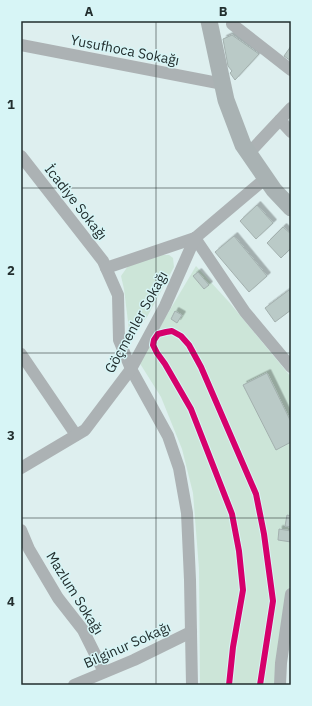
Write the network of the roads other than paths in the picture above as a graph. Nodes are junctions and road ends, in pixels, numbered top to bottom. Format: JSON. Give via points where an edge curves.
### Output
{"nodes":[{"id":1,"x":234,"y":23,"type":"edge"},
{"id":2,"x":210,"y":27,"type":"edge"},
{"id":3,"x":21,"y":45,"type":"edge"},
{"id":4,"x":291,"y":70,"type":"edge"},
{"id":5,"x":223,"y":84,"type":"junction"},
{"id":6,"x":291,"y":108,"type":"edge"},
{"id":7,"x":280,"y":120,"type":"junction"},
{"id":8,"x":291,"y":132,"type":"edge"},
{"id":9,"x":249,"y":153,"type":"junction"},
{"id":10,"x":21,"y":156,"type":"edge"},
{"id":11,"x":266,"y":178,"type":"junction"},
{"id":12,"x":291,"y":208,"type":"edge"},
{"id":13,"x":195,"y":238,"type":"junction"},
{"id":14,"x":106,"y":268,"type":"junction"},
{"id":15,"x":21,"y":354,"type":"edge"},
{"id":16,"x":291,"y":367,"type":"edge"},
{"id":17,"x":130,"y":369,"type":"junction"},
{"id":18,"x":76,"y":435,"type":"junction"},
{"id":19,"x":21,"y":468,"type":"edge"},
{"id":20,"x":21,"y":530,"type":"edge"},
{"id":21,"x":291,"y":597,"type":"edge"},
{"id":22,"x":191,"y":632,"type":"junction"},
{"id":23,"x":286,"y":668,"type":"edge"},
{"id":24,"x":104,"y":672,"type":"junction"},
{"id":25,"x":74,"y":685,"type":"edge"},
{"id":26,"x":192,"y":685,"type":"edge"},
{"id":27,"x":280,"y":685,"type":"edge"}],
"edges":[{"from":1,"to":2,"type":"street"},
{"from":1,"to":4,"type":"street"},
{"from":2,"to":5,"type":"street"},
{"from":3,"to":5,"type":"street","name":"Yusufhoca Sokağı"},
{"from":5,"to":9,"type":"street","via":[[226,100],[243,145]]},
{"from":6,"to":7,"type":"street"},
{"from":7,"to":8,"type":"street"},
{"from":7,"to":9,"type":"street"},
{"from":9,"to":11,"type":"street"},
{"from":10,"to":14,"type":"street","name":"İcadiye Sokağı"},
{"from":11,"to":12,"type":"street"},
{"from":11,"to":13,"type":"street","name":"Göçmenler Sokağı"},
{"from":13,"to":14,"type":"street"},
{"from":13,"to":16,"type":"street","via":[[245,312]]},
{"from":13,"to":17,"type":"street","name":"Göçmenler Sokağı","via":[[165,306]]},
{"from":14,"to":17,"type":"street","name":"İcadiye Sokağı","via":[[118,295],[120,340]]},
{"from":15,"to":18,"type":"street"},
{"from":17,"to":18,"type":"street","name":"Göçmenler Sokağı","via":[[86,430]]},
{"from":17,"to":22,"type":"street","name":"İcadiye Sokağı","via":[[168,436],[179,468],[187,513]]},
{"from":18,"to":19,"type":"street","name":"Göçmenler Sokağı"},
{"from":20,"to":24,"type":"street","name":"Mazlum Sokağı","via":[[29,549],[58,598],[83,630]]},
{"from":21,"to":23,"type":"street"},
{"from":22,"to":24,"type":"street","name":"Bilginur Sokağı"},
{"from":22,"to":26,"type":"street","name":"İcadiye Sokağı"},
{"from":23,"to":27,"type":"street"},
{"from":24,"to":25,"type":"street","name":"Bilginur Sokağı"}]}
